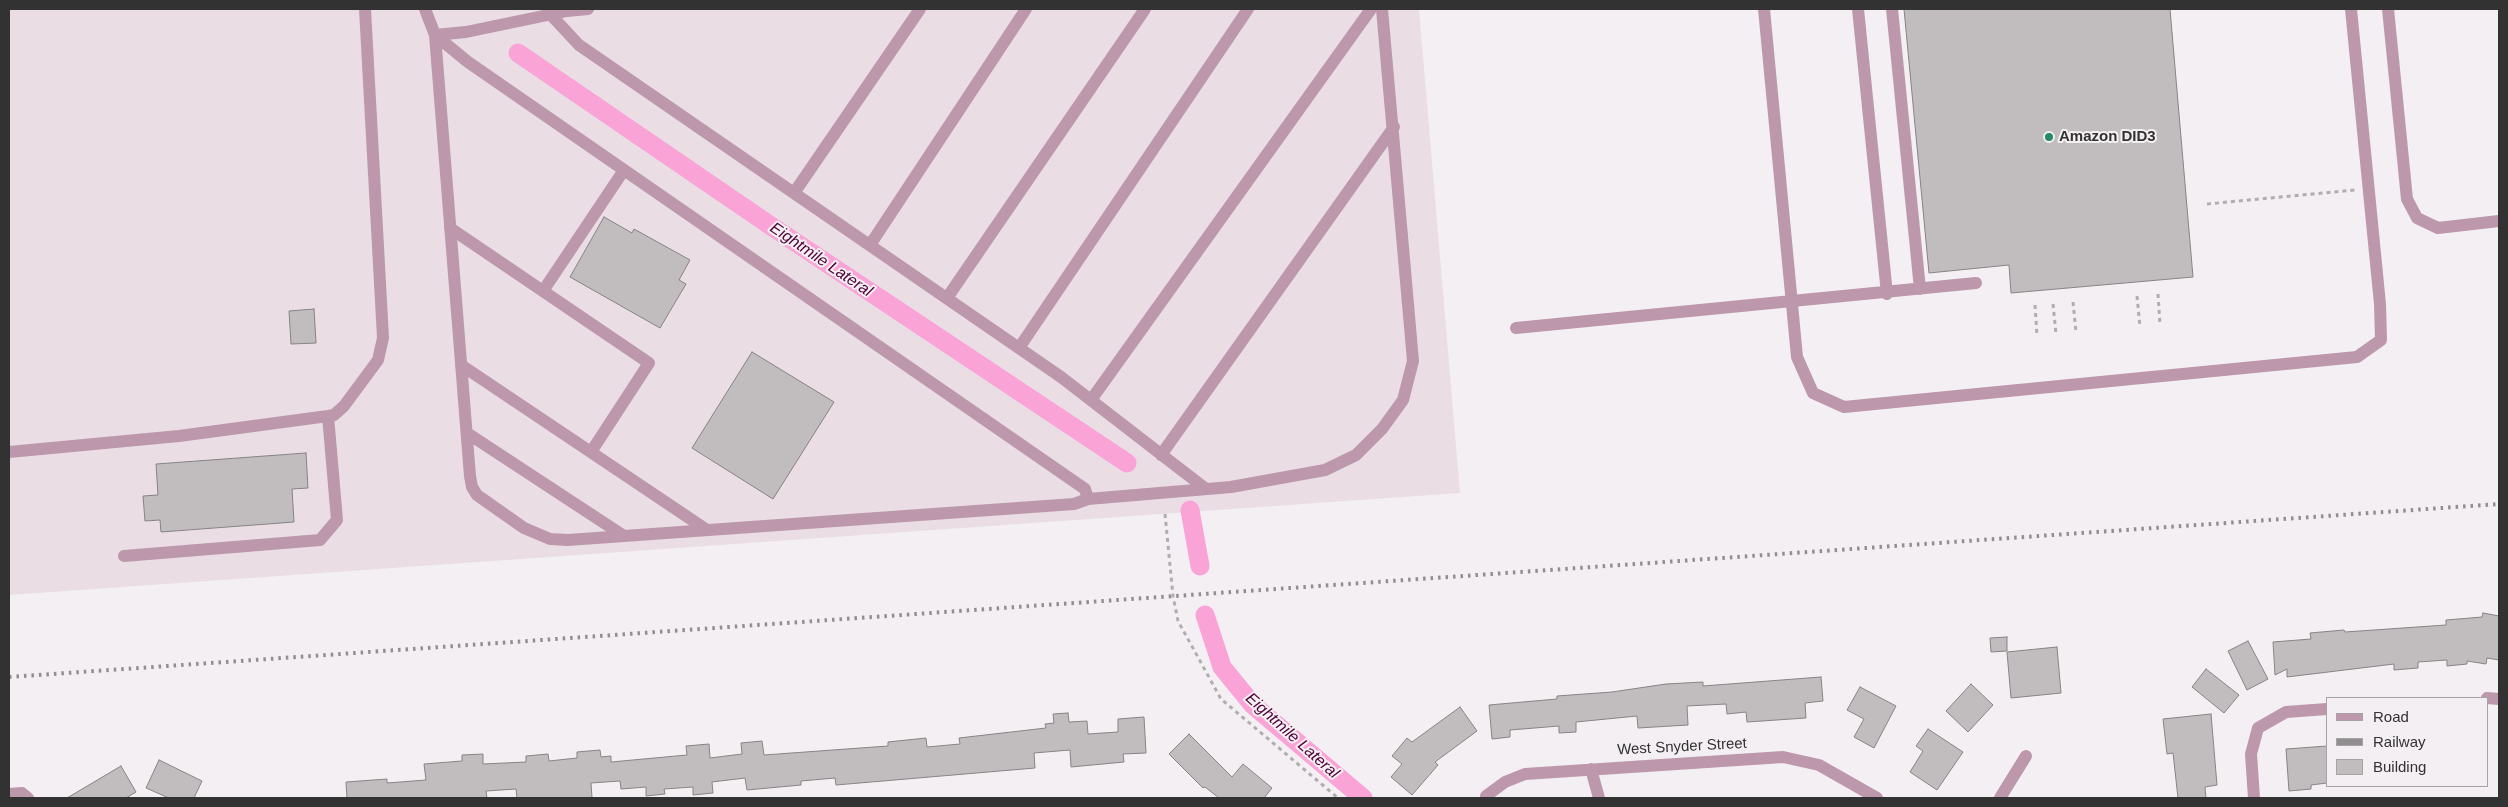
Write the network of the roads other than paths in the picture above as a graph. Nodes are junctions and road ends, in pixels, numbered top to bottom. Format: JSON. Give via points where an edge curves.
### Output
{"nodes":[{"id":1,"x":365,"y":9,"type":"edge"},
{"id":2,"x":425,"y":9,"type":"edge"},
{"id":3,"x":588,"y":9,"type":"edge"},
{"id":4,"x":920,"y":9,"type":"edge"},
{"id":5,"x":1026,"y":9,"type":"edge"},
{"id":6,"x":1145,"y":9,"type":"edge"},
{"id":7,"x":1248,"y":9,"type":"edge"},
{"id":8,"x":1371,"y":9,"type":"edge"},
{"id":9,"x":1382,"y":9,"type":"edge"},
{"id":10,"x":1764,"y":9,"type":"edge"},
{"id":11,"x":1858,"y":9,"type":"edge"},
{"id":12,"x":1892,"y":9,"type":"edge"},
{"id":13,"x":2350,"y":9,"type":"edge"},
{"id":14,"x":2388,"y":9,"type":"edge"},
{"id":15,"x":550,"y":14,"type":"junction"},
{"id":16,"x":435,"y":35,"type":"junction"},
{"id":17,"x":1394,"y":127,"type":"junction"},
{"id":18,"x":624,"y":170,"type":"junction"},
{"id":19,"x":794,"y":193,"type":"junction"},
{"id":20,"x":2499,"y":221,"type":"edge"},
{"id":21,"x":450,"y":228,"type":"junction"},
{"id":22,"x":870,"y":245,"type":"junction"},
{"id":23,"x":1976,"y":283,"type":"dead end"},
{"id":24,"x":1920,"y":289,"type":"junction"},
{"id":25,"x":543,"y":291,"type":"junction"},
{"id":26,"x":1887,"y":294,"type":"junction"},
{"id":27,"x":947,"y":298,"type":"junction"},
{"id":28,"x":1790,"y":303,"type":"junction"},
{"id":29,"x":1516,"y":328,"type":"dead end"},
{"id":30,"x":1019,"y":348,"type":"junction"},
{"id":31,"x":461,"y":365,"type":"junction"},
{"id":32,"x":1091,"y":400,"type":"junction"},
{"id":33,"x":328,"y":416,"type":"junction"},
{"id":34,"x":467,"y":433,"type":"junction"},
{"id":35,"x":9,"y":452,"type":"edge"},
{"id":36,"x":591,"y":452,"type":"junction"},
{"id":37,"x":1161,"y":455,"type":"junction"},
{"id":38,"x":1206,"y":489,"type":"junction"},
{"id":39,"x":1088,"y":499,"type":"junction"},
{"id":40,"x":707,"y":530,"type":"junction"},
{"id":41,"x":624,"y":536,"type":"junction"},
{"id":42,"x":124,"y":556,"type":"dead end"},
{"id":43,"x":2326,"y":709,"type":"edge"},
{"id":44,"x":2026,"y":756,"type":"dead end"},
{"id":45,"x":1591,"y":769,"type":"junction"},
{"id":46,"x":9,"y":794,"type":"edge"},
{"id":47,"x":1486,"y":796,"type":"dead end"},
{"id":48,"x":28,"y":798,"type":"edge"},
{"id":49,"x":1599,"y":798,"type":"edge"},
{"id":50,"x":1877,"y":798,"type":"edge"},
{"id":51,"x":2000,"y":798,"type":"edge"},
{"id":52,"x":2254,"y":798,"type":"edge"}],
"edges":[{"from":1,"to":33,"type":"street","via":[[383,338],[378,360],[344,406]]},
{"from":2,"to":16,"type":"street"},
{"from":3,"to":15,"type":"street"},
{"from":4,"to":19,"type":"street"},
{"from":5,"to":22,"type":"street"},
{"from":6,"to":27,"type":"street"},
{"from":7,"to":30,"type":"street"},
{"from":8,"to":32,"type":"street"},
{"from":9,"to":17,"type":"street"},
{"from":10,"to":28,"type":"street"},
{"from":11,"to":26,"type":"street"},
{"from":12,"to":24,"type":"street"},
{"from":13,"to":28,"type":"street","via":[[2381,340],[2357,357],[1844,407],[1813,393],[1796,357]]},
{"from":14,"to":20,"type":"street","via":[[2406,199],[2418,218],[2438,228]]},
{"from":15,"to":16,"type":"street","via":[[466,32]]},
{"from":15,"to":19,"type":"street","via":[[579,45]]},
{"from":16,"to":18,"type":"street","via":[[468,62]]},
{"from":16,"to":21,"type":"street"},
{"from":17,"to":37,"type":"street"},
{"from":17,"to":38,"type":"street","via":[[1413,361],[1403,400],[1382,430],[1356,455],[1324,470]]},
{"from":18,"to":25,"type":"street"},
{"from":18,"to":39,"type":"street","via":[[1085,489]]},
{"from":19,"to":22,"type":"street"},
{"from":21,"to":25,"type":"street"},
{"from":21,"to":31,"type":"street"},
{"from":22,"to":27,"type":"street"},
{"from":23,"to":24,"type":"street"},
{"from":24,"to":26,"type":"street"},
{"from":25,"to":36,"type":"street","via":[[649,364]]},
{"from":26,"to":28,"type":"street"},
{"from":27,"to":30,"type":"street"},
{"from":28,"to":29,"type":"street"},
{"from":30,"to":32,"type":"street"},
{"from":31,"to":34,"type":"street"},
{"from":31,"to":36,"type":"street"},
{"from":32,"to":37,"type":"street"},
{"from":33,"to":35,"type":"street","via":[[179,436]]},
{"from":33,"to":42,"type":"street","via":[[337,520],[320,540]]},
{"from":34,"to":41,"type":"street"},
{"from":34,"to":41,"type":"street","via":[[470,476],[477,496],[524,528],[550,540]]},
{"from":36,"to":40,"type":"street"},
{"from":37,"to":38,"type":"street"},
{"from":38,"to":39,"type":"street"},
{"from":39,"to":40,"type":"street","via":[[1074,504]]},
{"from":40,"to":41,"type":"street"},
{"from":43,"to":52,"type":"street","via":[[2286,712],[2258,728],[2250,754]]},
{"from":44,"to":51,"type":"street"},
{"from":45,"to":47,"type":"street","name":"West Snyder Street","via":[[1525,774],[1505,782]]},
{"from":45,"to":49,"type":"street"},
{"from":45,"to":50,"type":"street","name":"West Snyder Street","via":[[1783,757],[1819,766]]},
{"from":46,"to":48,"type":"street","via":[[22,793]]}]}
